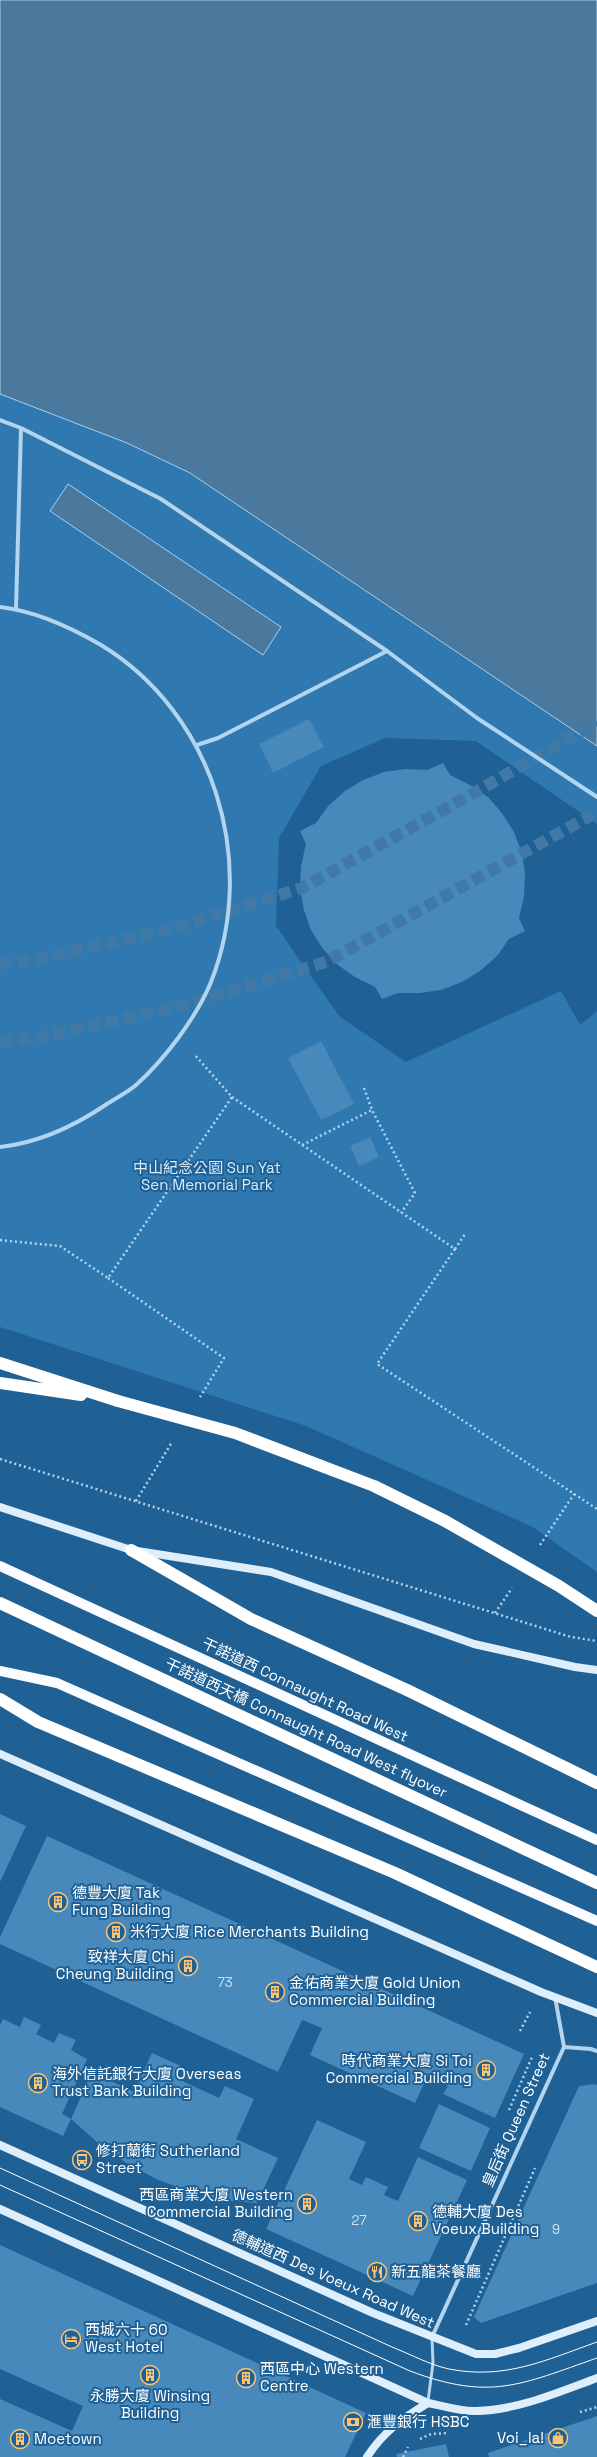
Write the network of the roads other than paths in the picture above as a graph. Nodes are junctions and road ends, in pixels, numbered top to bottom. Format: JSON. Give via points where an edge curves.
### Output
{"nodes":[{"id":1,"x":0,"y":420,"type":"edge"},
{"id":2,"x":21,"y":428,"type":"junction"},
{"id":3,"x":0,"y":607,"type":"edge"},
{"id":4,"x":16,"y":609,"type":"junction"},
{"id":5,"x":387,"y":650,"type":"junction"},
{"id":6,"x":197,"y":745,"type":"junction"},
{"id":7,"x":597,"y":797,"type":"edge"},
{"id":8,"x":0,"y":1147,"type":"edge"},
{"id":9,"x":0,"y":1363,"type":"edge"},
{"id":10,"x":0,"y":1383,"type":"edge"},
{"id":11,"x":118,"y":1401,"type":"junction"},
{"id":12,"x":0,"y":1507,"type":"edge"},
{"id":13,"x":131,"y":1550,"type":"junction"},
{"id":14,"x":0,"y":1566,"type":"edge"},
{"id":15,"x":0,"y":1603,"type":"edge"},
{"id":16,"x":597,"y":1611,"type":"edge"},
{"id":17,"x":597,"y":1670,"type":"edge"},
{"id":18,"x":0,"y":1671,"type":"edge"},
{"id":19,"x":0,"y":1699,"type":"edge"},
{"id":20,"x":0,"y":1754,"type":"edge"},
{"id":21,"x":597,"y":1784,"type":"edge"},
{"id":22,"x":597,"y":1840,"type":"edge"},
{"id":23,"x":597,"y":1883,"type":"edge"},
{"id":24,"x":597,"y":1921,"type":"edge"},
{"id":25,"x":597,"y":1967,"type":"edge"},
{"id":26,"x":555,"y":1998,"type":"junction"},
{"id":27,"x":597,"y":2013,"type":"edge"},
{"id":28,"x":564,"y":2047,"type":"junction"},
{"id":29,"x":597,"y":2051,"type":"edge"},
{"id":30,"x":0,"y":2145,"type":"edge"},
{"id":31,"x":0,"y":2209,"type":"edge"},
{"id":32,"x":597,"y":2321,"type":"edge"},
{"id":33,"x":432,"y":2337,"type":"junction"},
{"id":34,"x":597,"y":2378,"type":"edge"},
{"id":35,"x":428,"y":2403,"type":"junction"},
{"id":36,"x":367,"y":2457,"type":"edge"}],
"edges":[{"from":1,"to":2,"type":"street"},
{"from":2,"to":4,"type":"street"},
{"from":2,"to":5,"type":"street","via":[[161,499]]},
{"from":3,"to":4,"type":"street"},
{"from":4,"to":6,"type":"street","via":[[71,628],[121,658],[164,697]]},
{"from":5,"to":6,"type":"street","via":[[218,738]]},
{"from":5,"to":7,"type":"street","via":[[477,718]]},
{"from":6,"to":8,"type":"street","via":[[220,801],[230,862],[227,923],[211,982],[181,1035],[136,1086],[79,1122],[16,1145]]},
{"from":9,"to":11,"type":"highway"},
{"from":10,"to":11,"type":"highway"},
{"from":11,"to":16,"type":"highway","bridge":true,"via":[[235,1434],[374,1486],[458,1529],[559,1586]]},
{"from":12,"to":13,"type":"street"},
{"from":13,"to":17,"type":"street","via":[[271,1572],[474,1644]]},
{"from":13,"to":21,"type":"highway","via":[[251,1619],[422,1696]]},
{"from":14,"to":22,"type":"main road","name":"干諾道西 Connaught Road West"},
{"from":15,"to":23,"type":"highway","name":"干諾道西天橋 Connaught Road West flyover"},
{"from":18,"to":24,"type":"main road","via":[[57,1683]]},
{"from":19,"to":25,"type":"highway","via":[[38,1722],[395,1873]]},
{"from":20,"to":26,"type":"street"},
{"from":26,"to":27,"type":"street"},
{"from":26,"to":28,"type":"street","name":"皇后街 Queen Street"},
{"from":28,"to":29,"type":"street"},
{"from":28,"to":33,"type":"street","name":"皇后街 Queen Street"},
{"from":30,"to":33,"type":"street","name":"德輔道西 Des Voeux Road West"},
{"from":31,"to":35,"type":"street"},
{"from":32,"to":33,"type":"street","name":"德輔道西 Des Voeux Road West","via":[[495,2354],[476,2354]]},
{"from":33,"to":35,"type":"lane"},
{"from":34,"to":35,"type":"street","via":[[534,2400],[500,2408],[476,2411]]},
{"from":35,"to":36,"type":"street","via":[[393,2425],[376,2442]]}]}
